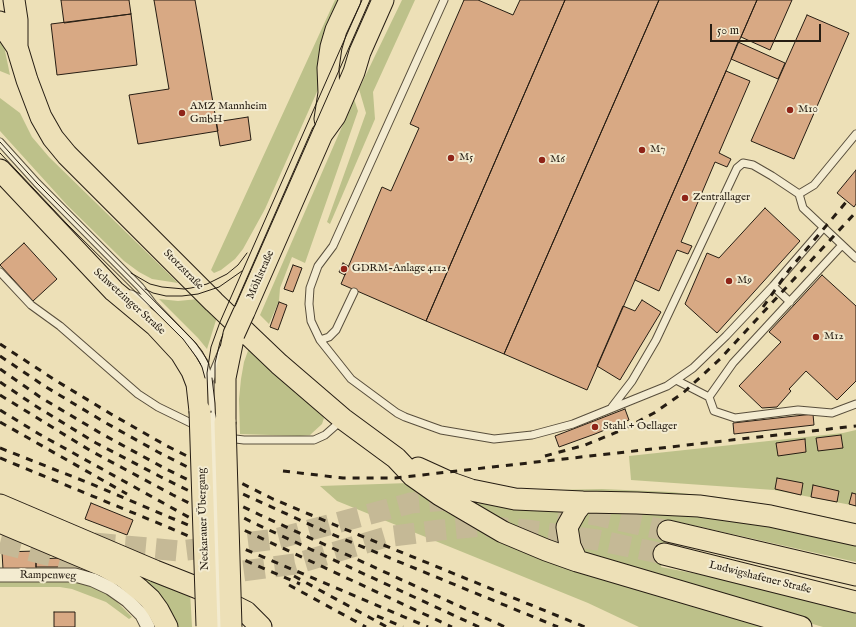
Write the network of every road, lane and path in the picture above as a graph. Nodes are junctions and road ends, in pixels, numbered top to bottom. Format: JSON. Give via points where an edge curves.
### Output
{"nodes":[{"id":1,"x":24,"y":0,"type":"edge"},
{"id":2,"x":350,"y":0,"type":"edge"},
{"id":3,"x":383,"y":0,"type":"edge"},
{"id":4,"x":444,"y":0,"type":"edge"},
{"id":5,"x":10,"y":14,"type":"edge"},
{"id":6,"x":322,"y":134,"type":"junction"},
{"id":7,"x":856,"y":134,"type":"edge"},
{"id":8,"x":0,"y":142,"type":"edge"},
{"id":9,"x":0,"y":170,"type":"edge"},
{"id":10,"x":799,"y":194,"type":"junction"},
{"id":11,"x":37,"y":210,"type":"junction"},
{"id":12,"x":824,"y":227,"type":"junction"},
{"id":13,"x":842,"y":245,"type":"junction"},
{"id":14,"x":856,"y":258,"type":"edge"},
{"id":15,"x":0,"y":272,"type":"edge"},
{"id":16,"x":773,"y":286,"type":"junction"},
{"id":17,"x":354,"y":292,"type":"dead end"},
{"id":18,"x":790,"y":302,"type":"junction"},
{"id":19,"x":153,"y":304,"type":"junction"},
{"id":20,"x":234,"y":334,"type":"junction"},
{"id":21,"x":320,"y":340,"type":"junction"},
{"id":22,"x":676,"y":380,"type":"junction"},
{"id":23,"x":210,"y":382,"type":"junction"},
{"id":24,"x":709,"y":397,"type":"junction"},
{"id":25,"x":856,"y":404,"type":"edge"},
{"id":26,"x":611,"y":408,"type":"junction"},
{"id":27,"x":213,"y":416,"type":"junction"},
{"id":28,"x":343,"y":419,"type":"junction"},
{"id":29,"x":396,"y":458,"type":"junction"},
{"id":30,"x":583,"y":502,"type":"junction"},
{"id":31,"x":0,"y":505,"type":"edge"},
{"id":32,"x":0,"y":522,"type":"edge"},
{"id":33,"x":668,"y":531,"type":"tunnel mouth"},
{"id":34,"x":856,"y":535,"type":"edge"},
{"id":35,"x":664,"y":554,"type":"tunnel mouth"},
{"id":36,"x":577,"y":561,"type":"junction"},
{"id":37,"x":0,"y":575,"type":"edge"},
{"id":38,"x":856,"y":575,"type":"edge"},
{"id":39,"x":856,"y":602,"type":"edge"},
{"id":40,"x":148,"y":627,"type":"edge"},
{"id":41,"x":167,"y":627,"type":"edge"},
{"id":42,"x":211,"y":627,"type":"edge"},
{"id":43,"x":231,"y":627,"type":"edge"},
{"id":44,"x":261,"y":627,"type":"edge"},
{"id":45,"x":801,"y":627,"type":"edge"}],
"edges":[{"from":1,"to":5,"type":"main road","name":"Stotzstraße"},
{"from":2,"to":6,"type":"main road","name":"Möhlstraße","via":[[331,47],[328,68],[329,93]]},
{"from":3,"to":6,"type":"main road","name":"Möhlstraße","via":[[335,116]]},
{"from":4,"to":21,"type":"lane","via":[[333,246],[318,266],[310,288],[309,304],[311,322]]},
{"from":5,"to":28,"type":"main road","name":"Stotzstraße","via":[[27,80],[41,117],[53,138],[214,302],[279,364]]},
{"from":6,"to":20,"type":"main road","name":"Möhlstraße","bridge":true},
{"from":7,"to":10,"type":"lane","via":[[814,185]]},
{"from":8,"to":19,"type":"lane","via":[[140,287]]},
{"from":9,"to":11,"type":"main road","name":"Schwetzinger Straße"},
{"from":10,"to":12,"type":"lane","via":[[803,208]]},
{"from":10,"to":26,"type":"lane","via":[[753,165],[743,164],[737,168],[656,340],[632,381]]},
{"from":11,"to":19,"type":"lane","via":[[68,234],[120,285],[136,297]]},
{"from":11,"to":27,"type":"main road","name":"Schwetzinger Straße","via":[[114,292],[156,326],[182,353]]},
{"from":12,"to":13,"type":"lane"},
{"from":12,"to":16,"type":"lane"},
{"from":13,"to":14,"type":"lane"},
{"from":13,"to":18,"type":"lane"},
{"from":15,"to":28,"type":"lane","via":[[31,305],[60,326],[138,394],[158,407],[222,438],[314,440],[325,435]]},
{"from":16,"to":18,"type":"lane"},
{"from":16,"to":22,"type":"lane","via":[[693,368]]},
{"from":17,"to":21,"type":"lane","via":[[336,330],[329,337]]},
{"from":18,"to":24,"type":"lane","via":[[733,363]]},
{"from":19,"to":23,"type":"lane","via":[[193,346],[204,362]]},
{"from":20,"to":23,"type":"lane","via":[[221,350]]},
{"from":20,"to":27,"type":"main road","name":"Möhlstraße","via":[[225,378]]},
{"from":21,"to":26,"type":"lane","via":[[351,379],[405,417],[441,430],[494,439],[532,435],[573,424]]},
{"from":22,"to":24,"type":"lane"},
{"from":22,"to":26,"type":"lane"},
{"from":23,"to":27,"type":"lane"},
{"from":24,"to":25,"type":"lane","via":[[714,411],[735,418],[798,410],[832,413]]},
{"from":27,"to":42,"type":"main road","name":"Neckarauer Übergang","bridge":true},
{"from":27,"to":43,"type":"main road","bridge":true},
{"from":28,"to":29,"type":"main road","name":"Stotzstraße"},
{"from":29,"to":30,"type":"main road","via":[[471,490],[515,499]]},
{"from":29,"to":36,"type":"main road","via":[[413,476],[440,495],[503,532]]},
{"from":30,"to":34,"type":"main road","via":[[699,506],[770,516]]},
{"from":30,"to":36,"type":"main road","via":[[567,526],[570,546]]},
{"from":31,"to":44,"type":"main road","via":[[198,588],[246,612]]},
{"from":32,"to":41,"type":"main road","via":[[124,577],[150,600]]},
{"from":33,"to":38,"type":"main road"},
{"from":35,"to":39,"type":"main road","name":"Ludwigshafener Straße"},
{"from":36,"to":45,"type":"main road"},
{"from":37,"to":40,"type":"street","name":"Rampenweg","via":[[75,575],[93,580],[127,600],[142,616]]}]}
